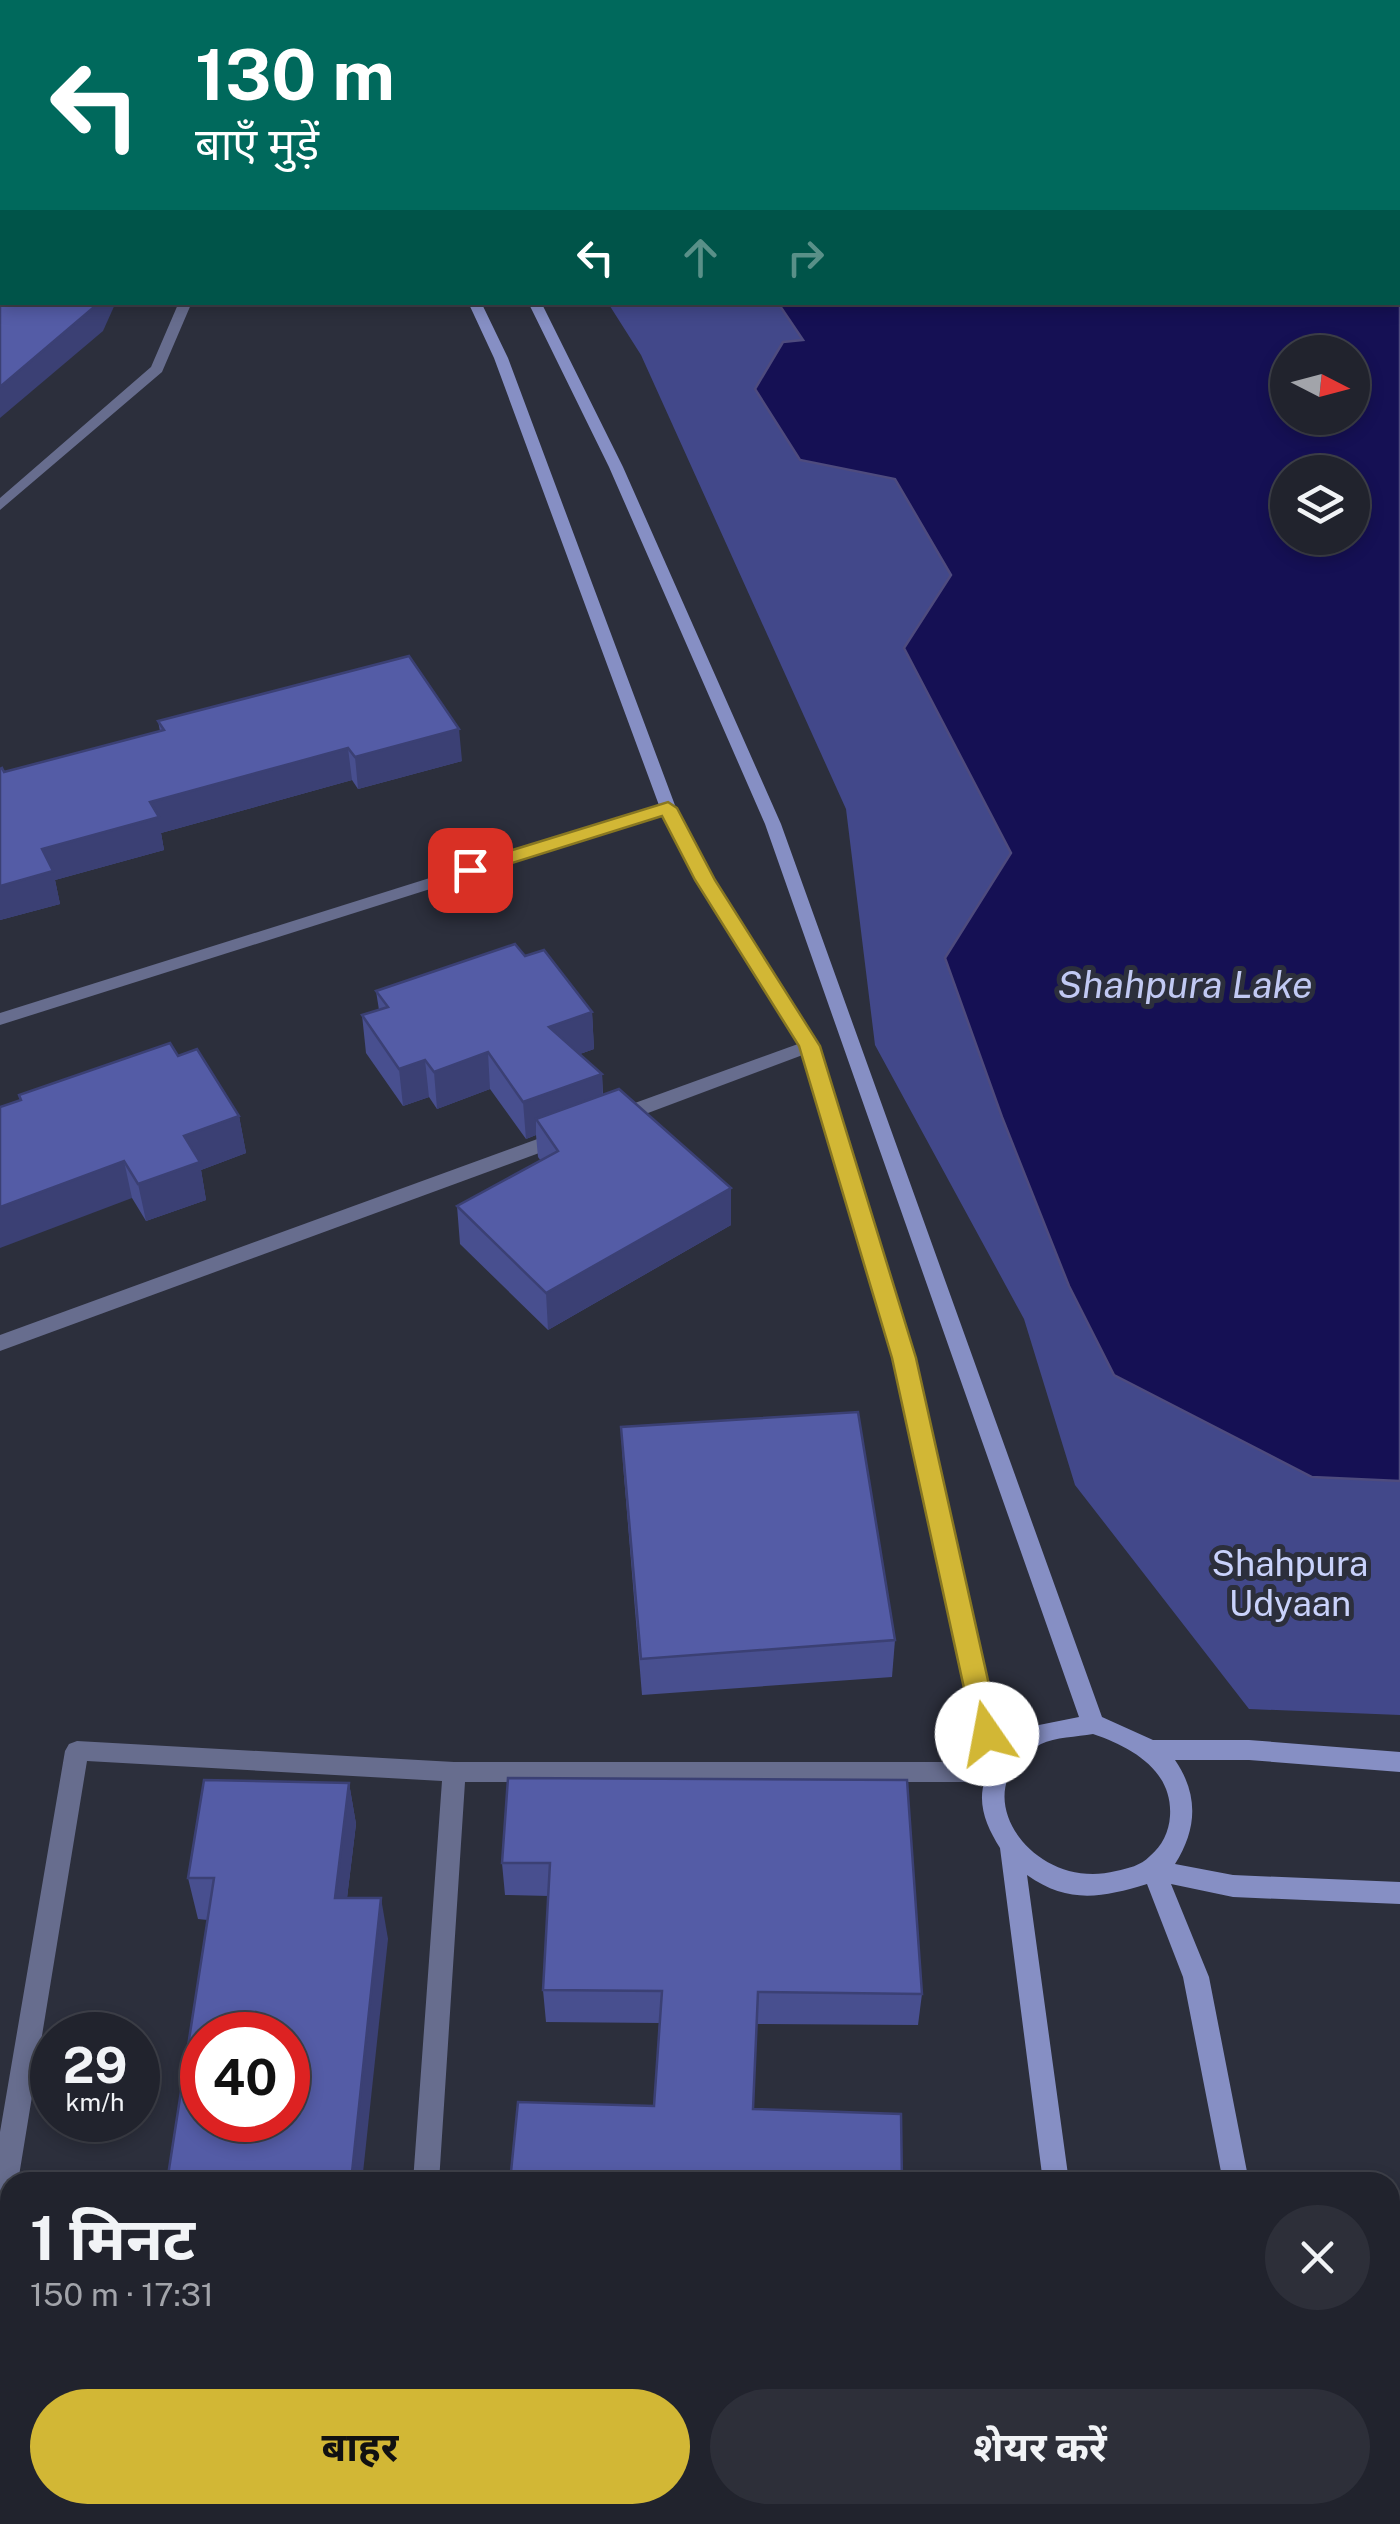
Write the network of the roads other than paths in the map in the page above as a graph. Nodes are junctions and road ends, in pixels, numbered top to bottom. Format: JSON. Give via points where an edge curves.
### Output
{"nodes":[{"id":1,"x":185,"y":305,"type":"edge"},
{"id":2,"x":475,"y":305,"type":"edge"},
{"id":3,"x":536,"y":305,"type":"edge"},
{"id":4,"x":0,"y":506,"type":"edge"},
{"id":5,"x":668,"y":808,"type":"junction"},
{"id":6,"x":0,"y":1019,"type":"edge"},
{"id":7,"x":810,"y":1046,"type":"junction"},
{"id":8,"x":0,"y":1343,"type":"edge"},
{"id":9,"x":1093,"y":1724,"type":"junction"},
{"id":10,"x":1148,"y":1750,"type":"junction"},
{"id":11,"x":1400,"y":1762,"type":"edge"},
{"id":12,"x":454,"y":1772,"type":"junction"},
{"id":13,"x":995,"y":1772,"type":"junction"},
{"id":14,"x":1011,"y":1850,"type":"junction"},
{"id":15,"x":1152,"y":1870,"type":"junction"},
{"id":16,"x":1400,"y":1892,"type":"edge"},
{"id":17,"x":6,"y":2172,"type":"edge"},
{"id":18,"x":427,"y":2172,"type":"edge"},
{"id":19,"x":1055,"y":2172,"type":"edge"},
{"id":20,"x":1234,"y":2172,"type":"edge"}],
"edges":[{"from":1,"to":4,"type":"street","via":[[157,369]]},
{"from":2,"to":5,"type":"street"},
{"from":3,"to":9,"type":"street","via":[[616,466],[773,824]]},
{"from":5,"to":6,"type":"street"},
{"from":5,"to":7,"type":"street","via":[[705,880]]},
{"from":7,"to":8,"type":"street"},
{"from":7,"to":13,"type":"street","via":[[904,1358]]},
{"from":9,"to":10,"type":"street"},
{"from":9,"to":13,"type":"street","via":[[1033,1734]]},
{"from":10,"to":11,"type":"street"},
{"from":10,"to":15,"type":"street","via":[[1170,1771],[1182,1825],[1172,1850]]},
{"from":12,"to":13,"type":"street"},
{"from":12,"to":17,"type":"street","via":[[77,1750]]},
{"from":12,"to":18,"type":"street"},
{"from":13,"to":14,"type":"street","via":[[996,1826]]},
{"from":14,"to":15,"type":"street","via":[[1034,1870],[1096,1888]]},
{"from":14,"to":19,"type":"street"},
{"from":15,"to":16,"type":"street","via":[[1233,1886]]},
{"from":15,"to":20,"type":"street","via":[[1196,1977]]}]}
